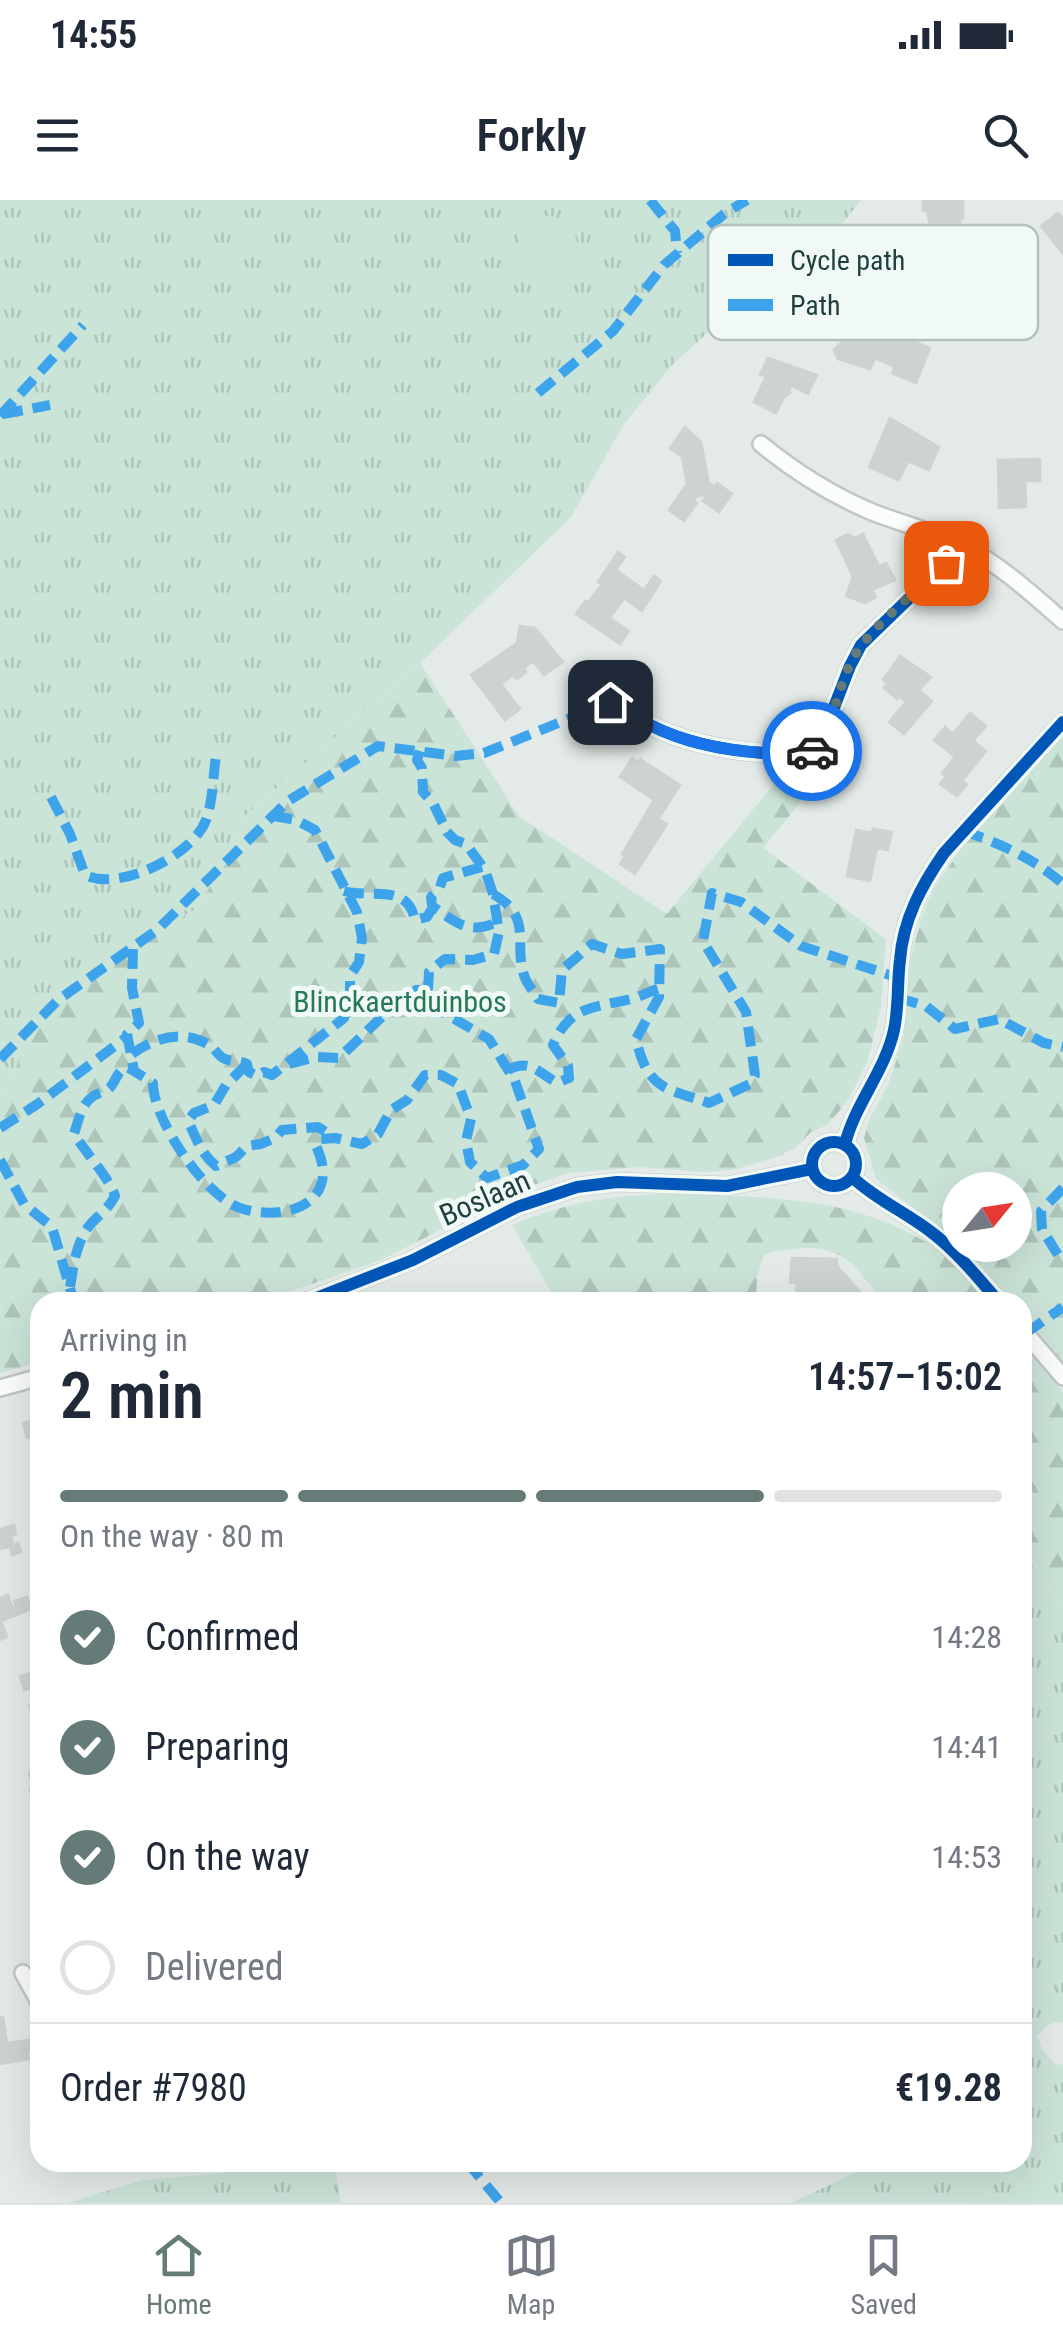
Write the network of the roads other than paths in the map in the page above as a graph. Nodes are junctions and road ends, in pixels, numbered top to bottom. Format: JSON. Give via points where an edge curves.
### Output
{"nodes":[{"id":1,"x":761,"y":444,"type":"dead end"},
{"id":2,"x":963,"y":546,"type":"junction"},
{"id":3,"x":1063,"y":621,"type":"edge"},
{"id":4,"x":610,"y":702,"type":"dead end"},
{"id":5,"x":1063,"y":722,"type":"edge"},
{"id":6,"x":846,"y":1144,"type":"junction"},
{"id":7,"x":812,"y":1169,"type":"junction"},
{"id":8,"x":852,"y":1177,"type":"junction"},
{"id":9,"x":331,"y":1292,"type":"edge"},
{"id":10,"x":991,"y":1292,"type":"edge"},
{"id":11,"x":1032,"y":1341,"type":"edge"},
{"id":12,"x":1063,"y":1377,"type":"edge"},
{"id":13,"x":30,"y":1380,"type":"edge"},
{"id":14,"x":0,"y":1388,"type":"edge"},
{"id":15,"x":23,"y":1973,"type":"dead end"},
{"id":16,"x":30,"y":1986,"type":"edge"}],
"edges":[{"from":1,"to":2,"type":"street","via":[[840,496]]},
{"from":2,"to":3,"type":"street"},
{"from":2,"to":4,"type":"street","via":[[862,645],[821,741],[809,754],[769,755],[680,738]]},
{"from":5,"to":6,"type":"street","via":[[927,878],[904,933],[894,1031]]},
{"from":6,"to":7,"type":"street","name":"Boslaan","via":[[820,1146]]},
{"from":6,"to":8,"type":"street","via":[[856,1162]]},
{"from":7,"to":8,"type":"street","name":"Boslaan","via":[[826,1185]]},
{"from":7,"to":9,"type":"street","name":"Boslaan","via":[[727,1186],[578,1187],[517,1207]]},
{"from":8,"to":10,"type":"street","via":[[932,1232]]},
{"from":11,"to":12,"type":"street"},
{"from":13,"to":14,"type":"street"},
{"from":15,"to":16,"type":"street"}]}
